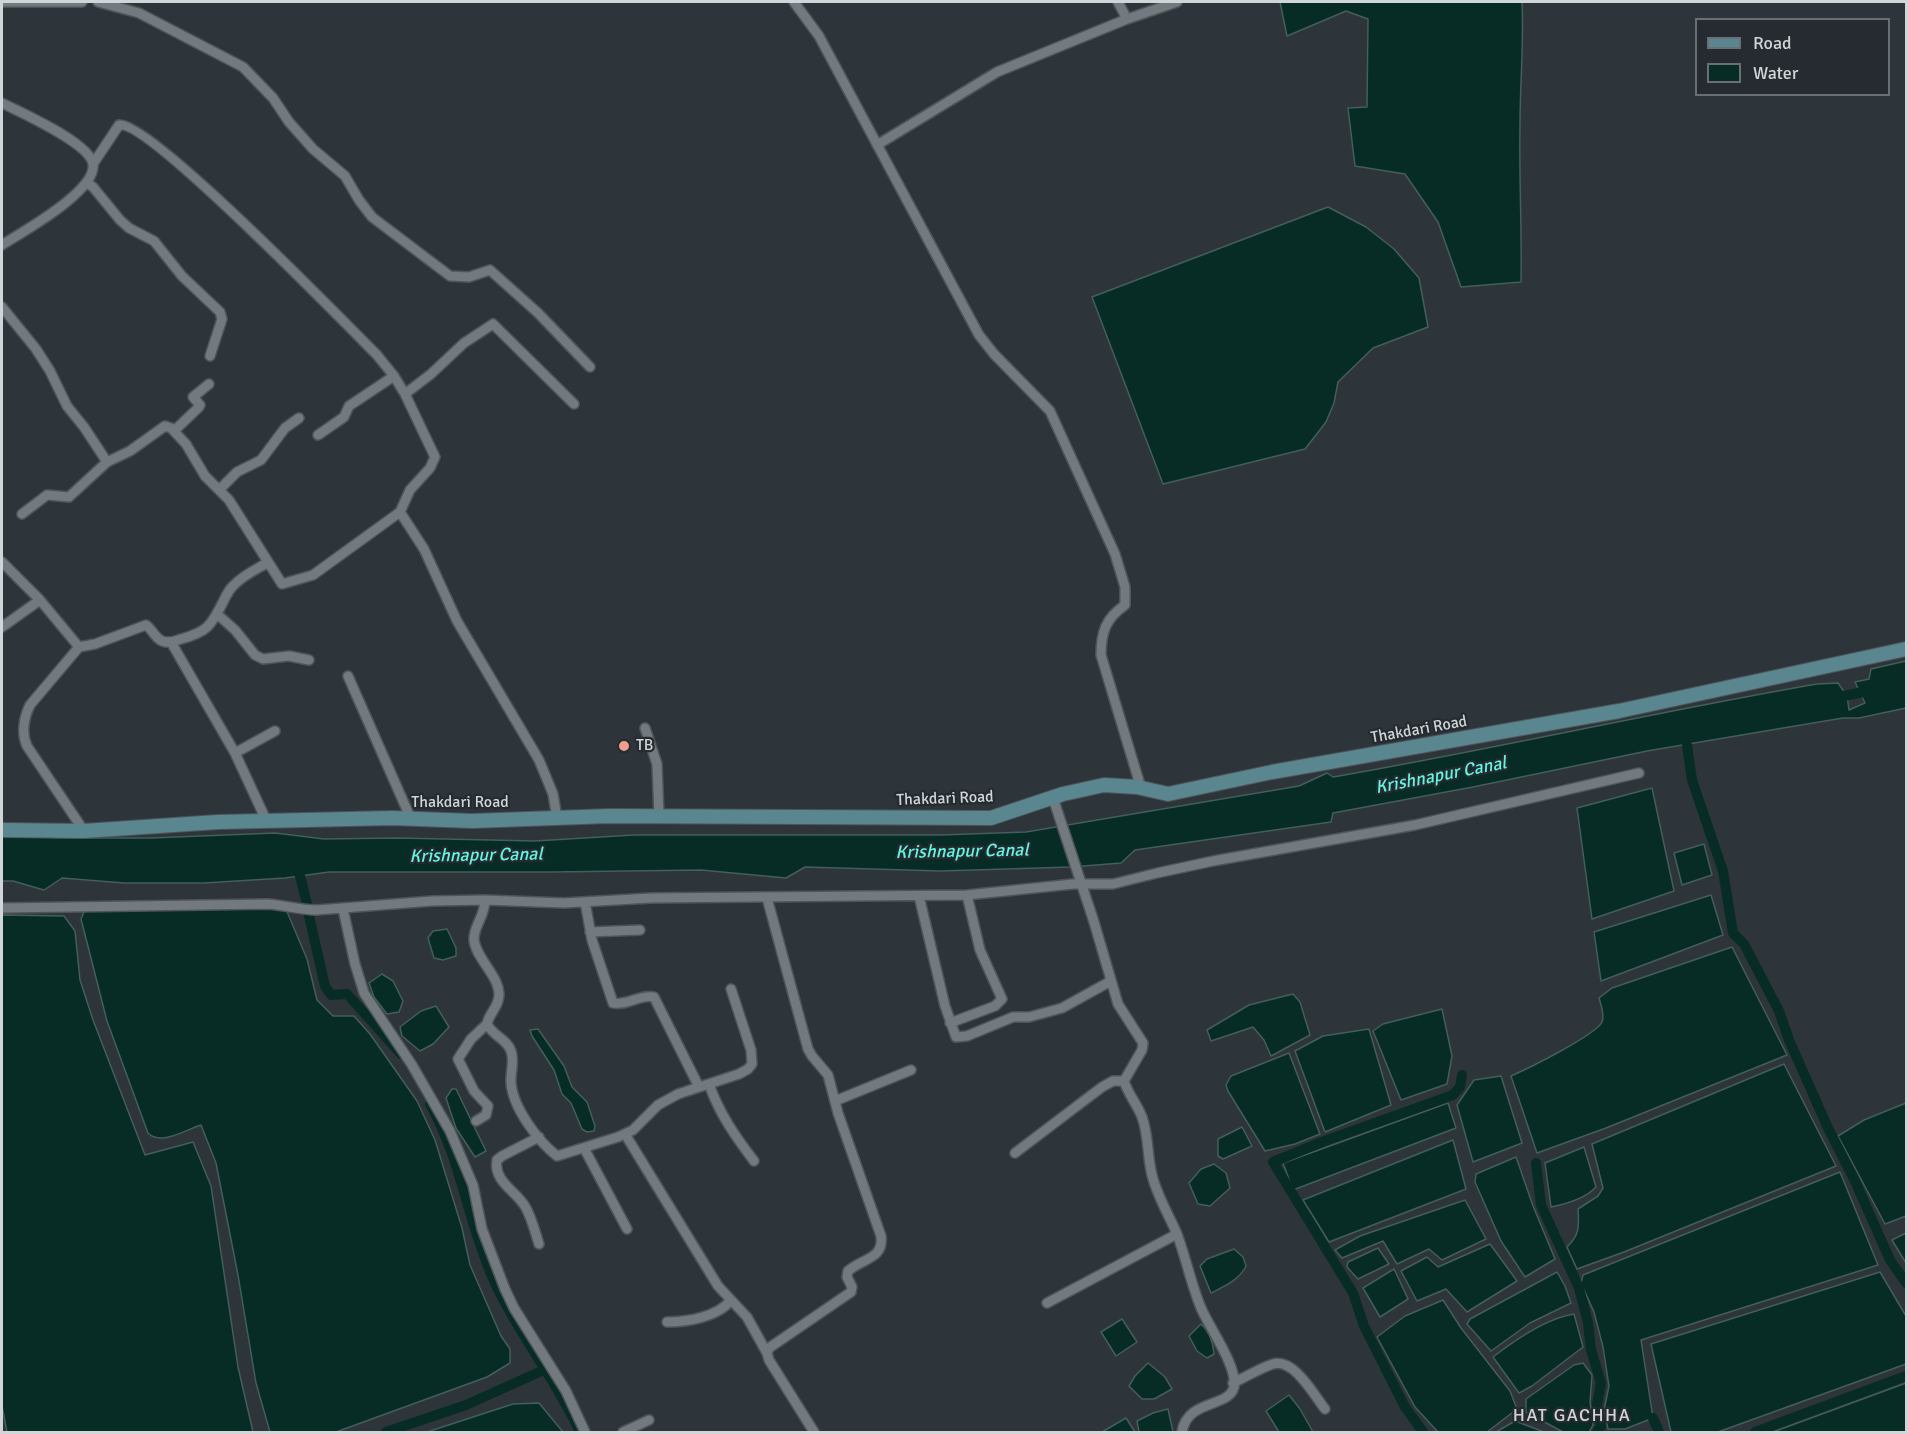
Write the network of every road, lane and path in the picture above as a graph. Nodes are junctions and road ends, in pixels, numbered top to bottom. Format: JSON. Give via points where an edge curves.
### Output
{"nodes":[{"id":1,"x":2,"y":2,"type":"edge"},
{"id":2,"x":82,"y":2,"type":"edge"},
{"id":3,"x":98,"y":2,"type":"edge"},
{"id":4,"x":794,"y":2,"type":"edge"},
{"id":5,"x":1118,"y":2,"type":"edge"},
{"id":6,"x":1177,"y":2,"type":"edge"},
{"id":7,"x":1127,"y":19,"type":"junction"},
{"id":8,"x":2,"y":103,"type":"edge"},
{"id":9,"x":877,"y":145,"type":"junction"},
{"id":10,"x":93,"y":164,"type":"junction"},
{"id":11,"x":87,"y":183,"type":"junction"},
{"id":12,"x":2,"y":245,"type":"edge"},
{"id":13,"x":2,"y":307,"type":"edge"},
{"id":14,"x":210,"y":356,"type":"dead end"},
{"id":15,"x":590,"y":367,"type":"dead end"},
{"id":16,"x":394,"y":376,"type":"junction"},
{"id":17,"x":209,"y":384,"type":"dead end"},
{"id":18,"x":405,"y":394,"type":"junction"},
{"id":19,"x":574,"y":404,"type":"dead end"},
{"id":20,"x":299,"y":418,"type":"dead end"},
{"id":21,"x":174,"y":431,"type":"junction"},
{"id":22,"x":318,"y":435,"type":"dead end"},
{"id":23,"x":107,"y":462,"type":"junction"},
{"id":24,"x":219,"y":490,"type":"junction"},
{"id":25,"x":400,"y":512,"type":"junction"},
{"id":26,"x":22,"y":514,"type":"dead end"},
{"id":27,"x":2,"y":562,"type":"edge"},
{"id":28,"x":267,"y":563,"type":"junction"},
{"id":29,"x":40,"y":600,"type":"junction"},
{"id":30,"x":217,"y":614,"type":"junction"},
{"id":31,"x":2,"y":627,"type":"edge"},
{"id":32,"x":171,"y":642,"type":"junction"},
{"id":33,"x":79,"y":647,"type":"junction"},
{"id":34,"x":1906,"y":649,"type":"edge"},
{"id":35,"x":309,"y":660,"type":"dead end"},
{"id":36,"x":348,"y":676,"type":"dead end"},
{"id":37,"x":645,"y":728,"type":"dead end"},
{"id":38,"x":275,"y":731,"type":"dead end"},
{"id":39,"x":235,"y":753,"type":"junction"},
{"id":40,"x":1639,"y":773,"type":"dead end"},
{"id":41,"x":1141,"y":788,"type":"junction"},
{"id":42,"x":1053,"y":798,"type":"junction"},
{"id":43,"x":658,"y":816,"type":"junction"},
{"id":44,"x":557,"y":818,"type":"junction"},
{"id":45,"x":411,"y":819,"type":"junction"},
{"id":46,"x":267,"y":822,"type":"junction"},
{"id":47,"x":2,"y":830,"type":"edge"},
{"id":48,"x":84,"y":831,"type":"junction"},
{"id":49,"x":1080,"y":884,"type":"junction"},
{"id":50,"x":967,"y":895,"type":"junction"},
{"id":51,"x":919,"y":896,"type":"junction"},
{"id":52,"x":767,"y":898,"type":"junction"},
{"id":53,"x":485,"y":900,"type":"junction"},
{"id":54,"x":585,"y":902,"type":"junction"},
{"id":55,"x":2,"y":908,"type":"edge"},
{"id":56,"x":343,"y":909,"type":"junction"},
{"id":57,"x":640,"y":930,"type":"dead end"},
{"id":58,"x":590,"y":932,"type":"junction"},
{"id":59,"x":1111,"y":981,"type":"junction"},
{"id":60,"x":731,"y":989,"type":"dead end"},
{"id":61,"x":950,"y":1023,"type":"junction"},
{"id":62,"x":487,"y":1024,"type":"junction"},
{"id":63,"x":911,"y":1070,"type":"dead end"},
{"id":64,"x":1124,"y":1081,"type":"junction"},
{"id":65,"x":709,"y":1084,"type":"junction"},
{"id":66,"x":699,"y":1087,"type":"junction"},
{"id":67,"x":835,"y":1101,"type":"junction"},
{"id":68,"x":476,"y":1121,"type":"dead end"},
{"id":69,"x":625,"y":1134,"type":"junction"},
{"id":70,"x":539,"y":1137,"type":"junction"},
{"id":71,"x":584,"y":1148,"type":"junction"},
{"id":72,"x":1015,"y":1153,"type":"dead end"},
{"id":73,"x":754,"y":1161,"type":"dead end"},
{"id":74,"x":627,"y":1229,"type":"dead end"},
{"id":75,"x":1177,"y":1234,"type":"junction"},
{"id":76,"x":539,"y":1244,"type":"dead end"},
{"id":77,"x":731,"y":1300,"type":"junction"},
{"id":78,"x":1047,"y":1303,"type":"dead end"},
{"id":79,"x":667,"y":1322,"type":"dead end"},
{"id":80,"x":767,"y":1353,"type":"junction"},
{"id":81,"x":1233,"y":1383,"type":"junction"},
{"id":82,"x":1325,"y":1409,"type":"dead end"},
{"id":83,"x":649,"y":1420,"type":"dead end"},
{"id":84,"x":585,"y":1432,"type":"edge"},
{"id":85,"x":623,"y":1432,"type":"edge"},
{"id":86,"x":814,"y":1432,"type":"edge"},
{"id":87,"x":1182,"y":1432,"type":"edge"}],
"edges":[{"from":1,"to":2,"type":"street"},
{"from":3,"to":15,"type":"street","via":[[139,14],[243,67],[313,149],[345,176],[372,217],[450,276],[469,277],[490,270]]},
{"from":4,"to":9,"type":"street","via":[[819,36]]},
{"from":5,"to":7,"type":"street"},
{"from":6,"to":7,"type":"street"},
{"from":7,"to":9,"type":"street","via":[[997,72]]},
{"from":8,"to":10,"type":"street","via":[[60,132],[90,156]]},
{"from":9,"to":41,"type":"street","via":[[979,335],[1050,411],[1115,554],[1125,587],[1125,605],[1107,621],[1101,637],[1101,655]]},
{"from":10,"to":11,"type":"street"},
{"from":10,"to":16,"type":"street","via":[[119,125],[124,124],[146,138],[204,186]]},
{"from":11,"to":12,"type":"street"},
{"from":11,"to":14,"type":"street","via":[[129,228],[153,241],[220,312],[222,319]]},
{"from":13,"to":23,"type":"street","via":[[36,349],[67,406]]},
{"from":16,"to":18,"type":"street"},
{"from":16,"to":22,"type":"street","via":[[349,406],[344,417]]},
{"from":17,"to":21,"type":"street","via":[[193,397],[199,408]]},
{"from":18,"to":19,"type":"street","via":[[464,343],[493,324]]},
{"from":18,"to":25,"type":"street","via":[[435,457],[410,490]]},
{"from":20,"to":24,"type":"street","via":[[285,428],[261,460],[237,472]]},
{"from":21,"to":23,"type":"street","via":[[165,426]]},
{"from":21,"to":24,"type":"street"},
{"from":23,"to":26,"type":"street","via":[[69,497],[46,495]]},
{"from":24,"to":28,"type":"street","via":[[236,510]]},
{"from":25,"to":28,"type":"street","via":[[313,575],[282,584]]},
{"from":25,"to":44,"type":"street","via":[[424,549],[457,621],[539,760],[553,794]]},
{"from":27,"to":29,"type":"street"},
{"from":28,"to":30,"type":"street","via":[[234,584]]},
{"from":29,"to":31,"type":"street"},
{"from":29,"to":33,"type":"street"},
{"from":30,"to":32,"type":"street","via":[[206,630]]},
{"from":30,"to":35,"type":"street","via":[[255,655]]},
{"from":32,"to":33,"type":"street","via":[[160,639],[146,625]]},
{"from":32,"to":39,"type":"street"},
{"from":33,"to":48,"type":"street","via":[[30,705],[23,734],[27,746]]},
{"from":34,"to":41,"type":"street","name":"Thakdari Road","via":[[1619,711],[1168,794]]},
{"from":36,"to":45,"type":"street"},
{"from":37,"to":43,"type":"street","via":[[657,764]]},
{"from":38,"to":39,"type":"street"},
{"from":39,"to":46,"type":"street"},
{"from":40,"to":49,"type":"street","via":[[1415,825],[1213,861],[1113,884]]},
{"from":41,"to":42,"type":"street","name":"Thakdari Road","via":[[1104,785]]},
{"from":42,"to":43,"type":"street","name":"Thakdari Road","via":[[991,818]]},
{"from":42,"to":49,"type":"street"},
{"from":43,"to":44,"type":"street","name":"Thakdari Road"},
{"from":44,"to":45,"type":"street","name":"Thakdari Road"},
{"from":45,"to":46,"type":"street","name":"Thakdari Road"},
{"from":46,"to":48,"type":"street","name":"Thakdari Road"},
{"from":47,"to":48,"type":"street","name":"Thakdari Road"},
{"from":49,"to":50,"type":"street"},
{"from":49,"to":59,"type":"street"},
{"from":50,"to":51,"type":"street"},
{"from":50,"to":61,"type":"street","via":[[980,950],[1002,999],[995,1006]]},
{"from":51,"to":52,"type":"street"},
{"from":51,"to":61,"type":"street"},
{"from":52,"to":54,"type":"street"},
{"from":52,"to":67,"type":"street","via":[[808,1049],[828,1075]]},
{"from":53,"to":54,"type":"street"},
{"from":53,"to":56,"type":"street"},
{"from":53,"to":62,"type":"street","via":[[474,939],[499,994]]},
{"from":54,"to":58,"type":"street"},
{"from":55,"to":56,"type":"street","via":[[267,904],[300,910]]},
{"from":56,"to":84,"type":"street","via":[[364,993],[450,1131],[473,1185],[482,1229],[505,1289],[566,1391]]},
{"from":57,"to":58,"type":"street"},
{"from":58,"to":66,"type":"street","via":[[614,1003],[654,997]]},
{"from":59,"to":61,"type":"street","via":[[1062,1008],[1013,1017],[967,1036],[956,1037]]},
{"from":59,"to":64,"type":"street","via":[[1121,1010],[1143,1043]]},
{"from":60,"to":65,"type":"street","via":[[752,1064],[739,1074]]},
{"from":62,"to":68,"type":"street","via":[[458,1059],[474,1091],[488,1106],[487,1113]]},
{"from":62,"to":70,"type":"street","via":[[511,1050],[512,1093]]},
{"from":63,"to":67,"type":"street"},
{"from":64,"to":72,"type":"street","via":[[1102,1087]]},
{"from":64,"to":75,"type":"street","via":[[1142,1117],[1153,1179]]},
{"from":65,"to":66,"type":"street"},
{"from":65,"to":73,"type":"street","via":[[725,1120]]},
{"from":66,"to":69,"type":"street","via":[[658,1105]]},
{"from":67,"to":80,"type":"street","via":[[880,1236],[881,1250],[848,1270],[851,1292]]},
{"from":69,"to":71,"type":"street"},
{"from":69,"to":77,"type":"street","via":[[718,1286]]},
{"from":70,"to":71,"type":"street","via":[[557,1156]]},
{"from":70,"to":76,"type":"street","via":[[502,1156],[496,1167],[504,1184],[527,1209]]},
{"from":71,"to":74,"type":"street"},
{"from":75,"to":78,"type":"street"},
{"from":75,"to":81,"type":"street","via":[[1201,1307],[1227,1360]]},
{"from":77,"to":79,"type":"street","via":[[719,1311],[695,1320]]},
{"from":77,"to":80,"type":"street","via":[[747,1317]]},
{"from":80,"to":86,"type":"street"},
{"from":81,"to":82,"type":"street","via":[[1274,1364],[1285,1364],[1295,1370]]},
{"from":81,"to":87,"type":"street","via":[[1228,1396],[1190,1414]]},
{"from":83,"to":85,"type":"street"}]}
